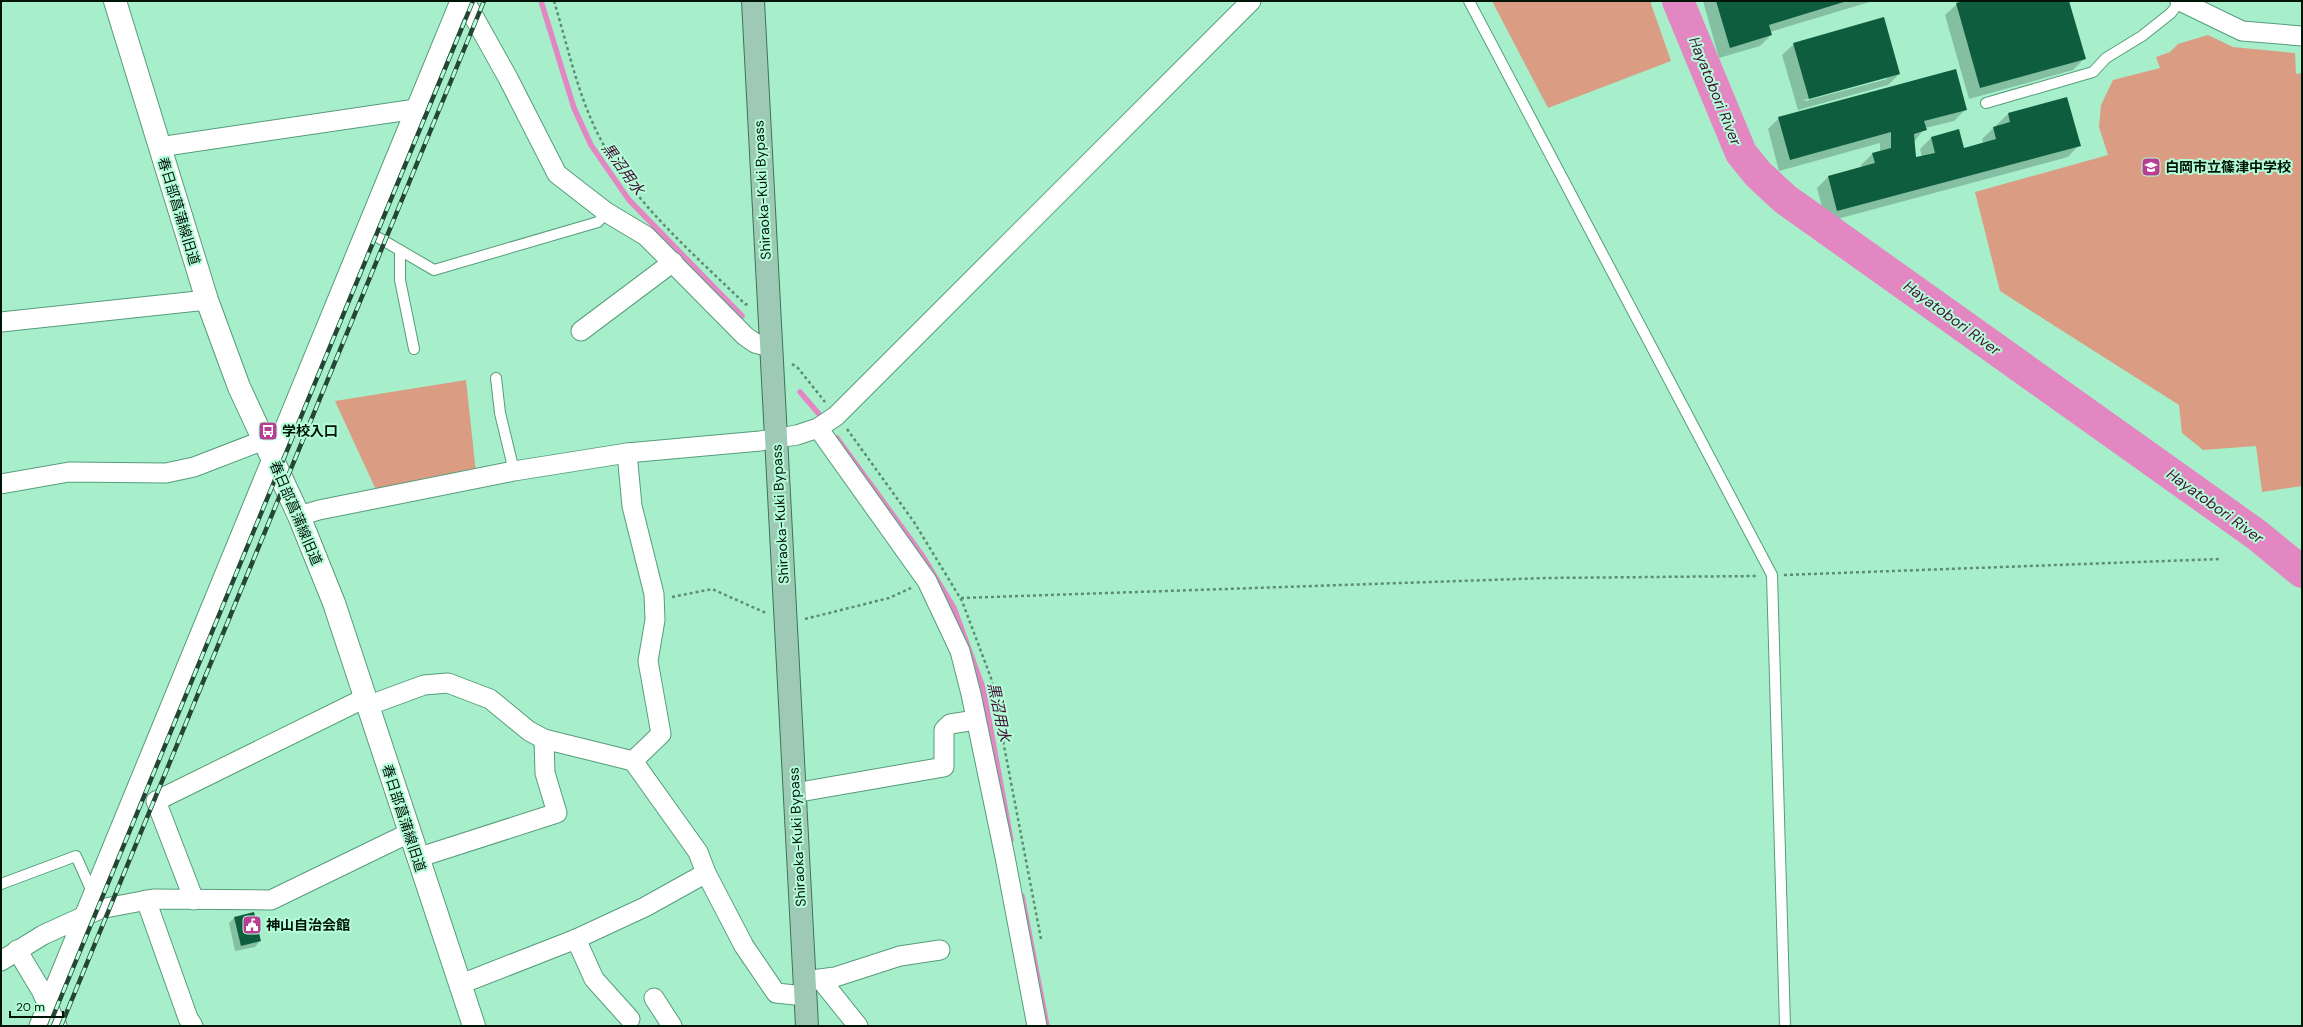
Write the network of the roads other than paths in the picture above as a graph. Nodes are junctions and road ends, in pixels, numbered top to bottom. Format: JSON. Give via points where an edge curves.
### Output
{"nodes":[{"id":1,"x":115,"y":1,"type":"edge"},
{"id":2,"x":460,"y":1,"type":"edge"},
{"id":3,"x":465,"y":1,"type":"edge"},
{"id":4,"x":753,"y":1,"type":"edge"},
{"id":5,"x":1251,"y":1,"type":"edge"},
{"id":6,"x":1469,"y":1,"type":"edge"},
{"id":7,"x":2180,"y":1,"type":"edge"},
{"id":8,"x":2302,"y":36,"type":"edge"},
{"id":9,"x":1986,"y":103,"type":"dead end"},
{"id":10,"x":416,"y":109,"type":"junction"},
{"id":11,"x":159,"y":147,"type":"junction"},
{"id":12,"x":606,"y":212,"type":"junction"},
{"id":13,"x":367,"y":231,"type":"junction"},
{"id":14,"x":400,"y":250,"type":"junction"},
{"id":15,"x":673,"y":262,"type":"junction"},
{"id":16,"x":207,"y":300,"type":"junction"},
{"id":17,"x":1,"y":322,"type":"edge"},
{"id":18,"x":581,"y":331,"type":"dead end"},
{"id":19,"x":770,"y":347,"type":"junction"},
{"id":20,"x":414,"y":349,"type":"dead end"},
{"id":21,"x":496,"y":378,"type":"dead end"},
{"id":22,"x":818,"y":428,"type":"junction"},
{"id":23,"x":776,"y":438,"type":"junction"},
{"id":24,"x":268,"y":449,"type":"junction"},
{"id":25,"x":627,"y":453,"type":"junction"},
{"id":26,"x":514,"y":471,"type":"junction"},
{"id":27,"x":1,"y":484,"type":"edge"},
{"id":28,"x":299,"y":516,"type":"junction"},
{"id":29,"x":366,"y":702,"type":"junction"},
{"id":30,"x":976,"y":720,"type":"junction"},
{"id":31,"x":544,"y":739,"type":"junction"},
{"id":32,"x":633,"y":762,"type":"junction"},
{"id":33,"x":794,"y":793,"type":"junction"},
{"id":34,"x":409,"y":834,"type":"junction"},
{"id":35,"x":417,"y":858,"type":"junction"},
{"id":36,"x":706,"y":873,"type":"junction"},
{"id":37,"x":1,"y":884,"type":"edge"},
{"id":38,"x":94,"y":895,"type":"junction"},
{"id":39,"x":146,"y":900,"type":"junction"},
{"id":40,"x":194,"y":900,"type":"junction"},
{"id":41,"x":85,"y":916,"type":"junction"},
{"id":42,"x":576,"y":939,"type":"junction"},
{"id":43,"x":17,"y":950,"type":"junction"},
{"id":44,"x":940,"y":950,"type":"dead end"},
{"id":45,"x":1,"y":961,"type":"edge"},
{"id":46,"x":461,"y":984,"type":"junction"},
{"id":47,"x":810,"y":985,"type":"junction"},
{"id":48,"x":654,"y":998,"type":"dead end"},
{"id":49,"x":47,"y":1005,"type":"junction"},
{"id":50,"x":630,"y":1020,"type":"dead end"},
{"id":51,"x":38,"y":1026,"type":"edge"},
{"id":52,"x":57,"y":1026,"type":"edge"},
{"id":53,"x":193,"y":1026,"type":"edge"},
{"id":54,"x":474,"y":1026,"type":"edge"},
{"id":55,"x":672,"y":1026,"type":"edge"},
{"id":56,"x":806,"y":1026,"type":"edge"},
{"id":57,"x":858,"y":1026,"type":"edge"},
{"id":58,"x":1036,"y":1026,"type":"edge"},
{"id":59,"x":1785,"y":1026,"type":"edge"}],
"edges":[{"from":1,"to":11,"type":"street","name":"春日部菖蒲線旧道"},
{"from":2,"to":10,"type":"street"},
{"from":3,"to":12,"type":"street","via":[[557,174]]},
{"from":4,"to":19,"type":"main road","name":"Shiraoka-Kuki Bypass"},
{"from":5,"to":22,"type":"street","via":[[836,416]]},
{"from":6,"to":59,"type":"lane","via":[[1772,576]]},
{"from":7,"to":8,"type":"street","via":[[2242,31]]},
{"from":7,"to":9,"type":"lane","via":[[2171,13],[2142,36],[2106,58],[2093,72]]},
{"from":10,"to":11,"type":"street"},
{"from":10,"to":13,"type":"street"},
{"from":11,"to":16,"type":"street","name":"春日部菖蒲線旧道"},
{"from":12,"to":14,"type":"lane","via":[[598,222],[434,270]]},
{"from":12,"to":15,"type":"street","via":[[646,236]]},
{"from":13,"to":14,"type":"lane"},
{"from":13,"to":24,"type":"street"},
{"from":14,"to":20,"type":"lane","via":[[400,280]]},
{"from":15,"to":18,"type":"street"},
{"from":15,"to":19,"type":"street","via":[[745,336],[755,344]]},
{"from":16,"to":17,"type":"street"},
{"from":16,"to":24,"type":"street","name":"春日部菖蒲線旧道","via":[[239,387]]},
{"from":19,"to":23,"type":"main road","name":"Shiraoka-Kuki Bypass"},
{"from":21,"to":26,"type":"lane","via":[[500,412]]},
{"from":22,"to":23,"type":"street"},
{"from":22,"to":30,"type":"street","via":[[927,581],[960,651]]},
{"from":23,"to":25,"type":"street"},
{"from":23,"to":33,"type":"main road","name":"Shiraoka-Kuki Bypass"},
{"from":24,"to":27,"type":"street","via":[[166,474],[69,472]]},
{"from":24,"to":28,"type":"street","name":"春日部菖蒲線旧道"},
{"from":24,"to":38,"type":"street"},
{"from":25,"to":26,"type":"street"},
{"from":25,"to":32,"type":"street","via":[[632,506],[654,600],[655,620],[648,661],[661,734]]},
{"from":26,"to":28,"type":"street"},
{"from":28,"to":29,"type":"street","name":"春日部菖蒲線旧道","via":[[334,603]]},
{"from":29,"to":31,"type":"street","via":[[424,685],[448,683],[490,698],[529,731]]},
{"from":29,"to":34,"type":"street","name":"春日部菖蒲線旧道"},
{"from":29,"to":40,"type":"street","via":[[156,801]]},
{"from":30,"to":33,"type":"street","via":[[950,724],[944,730],[944,767]]},
{"from":30,"to":58,"type":"street"},
{"from":31,"to":32,"type":"street"},
{"from":31,"to":35,"type":"street","via":[[545,773],[557,813]]},
{"from":32,"to":36,"type":"street","via":[[698,852]]},
{"from":33,"to":47,"type":"main road","name":"Shiraoka-Kuki Bypass"},
{"from":34,"to":35,"type":"street","name":"春日部菖蒲線旧道"},
{"from":34,"to":40,"type":"street","via":[[271,900]]},
{"from":35,"to":46,"type":"street","name":"春日部菖蒲線旧道"},
{"from":36,"to":42,"type":"street","via":[[645,907]]},
{"from":36,"to":47,"type":"street","via":[[744,946],[776,993]]},
{"from":37,"to":38,"type":"lane","via":[[76,856]]},
{"from":38,"to":41,"type":"street"},
{"from":39,"to":40,"type":"street"},
{"from":39,"to":41,"type":"street","via":[[100,909]]},
{"from":39,"to":53,"type":"street"},
{"from":41,"to":43,"type":"street"},
{"from":41,"to":49,"type":"street"},
{"from":42,"to":46,"type":"street"},
{"from":42,"to":50,"type":"street","via":[[594,979]]},
{"from":43,"to":45,"type":"street"},
{"from":43,"to":49,"type":"street"},
{"from":44,"to":47,"type":"street","via":[[900,956]]},
{"from":46,"to":54,"type":"street","name":"春日部菖蒲線旧道"},
{"from":47,"to":56,"type":"main road","name":"Shiraoka-Kuki Bypass"},
{"from":47,"to":57,"type":"street"},
{"from":48,"to":55,"type":"street"},
{"from":49,"to":51,"type":"street"},
{"from":49,"to":52,"type":"street"}]}
